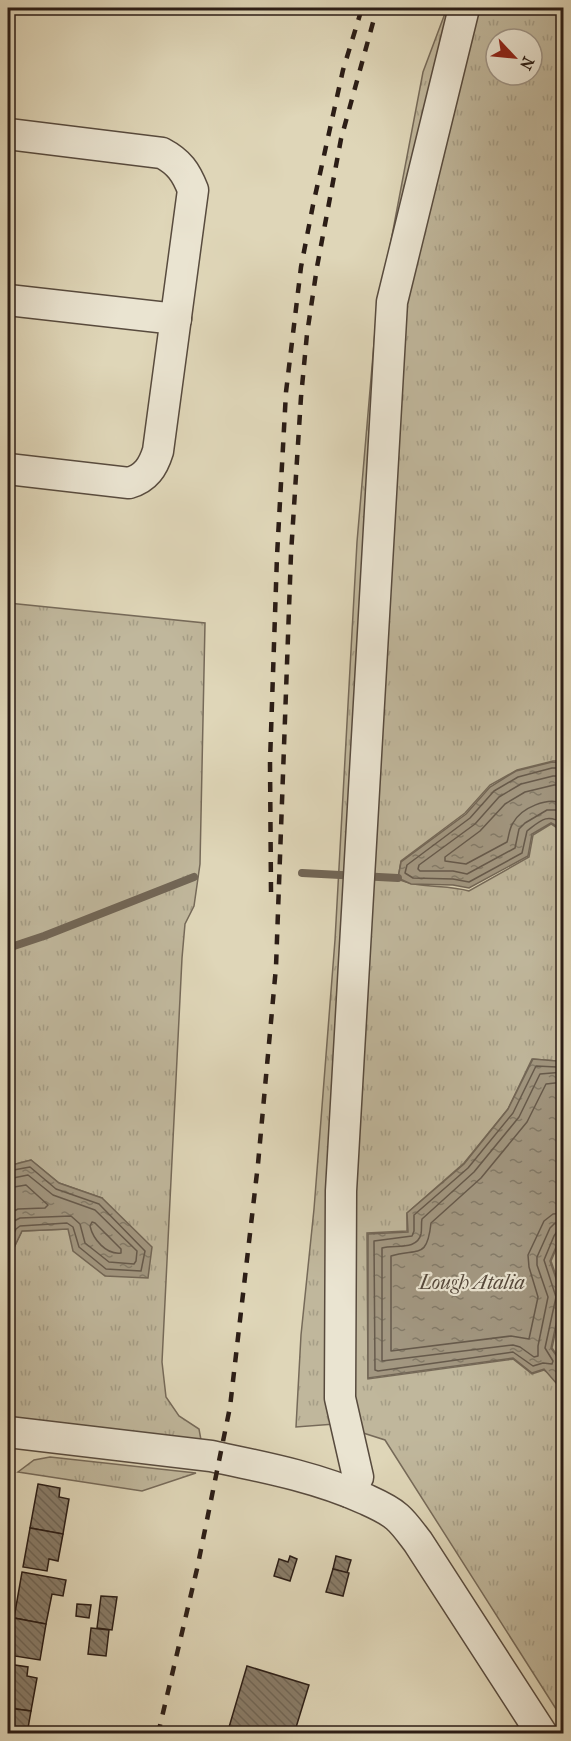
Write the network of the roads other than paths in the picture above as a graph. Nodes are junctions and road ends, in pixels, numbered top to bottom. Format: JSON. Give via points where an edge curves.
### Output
{"nodes":[{"id":1,"x":464,"y":8,"type":"edge"},
{"id":2,"x":8,"y":134,"type":"edge"},
{"id":3,"x":8,"y":300,"type":"edge"},
{"id":4,"x":176,"y":319,"type":"junction"},
{"id":5,"x":8,"y":469,"type":"edge"},
{"id":6,"x":8,"y":1432,"type":"edge"},
{"id":7,"x":349,"y":1492,"type":"junction"},
{"id":8,"x":542,"y":1734,"type":"edge"}],
"edges":[{"from":1,"to":7,"type":"street","via":[[393,302],[341,1191],[340,1398],[358,1477]]},
{"from":2,"to":4,"type":"street","via":[[162,153],[177,161],[193,190]]},
{"from":3,"to":4,"type":"street"},
{"from":4,"to":5,"type":"street","via":[[158,451],[154,464],[139,480],[129,483]]},
{"from":6,"to":7,"type":"street","via":[[211,1456],[290,1473]]},
{"from":7,"to":8,"type":"street","via":[[391,1512],[410,1531]]}]}
